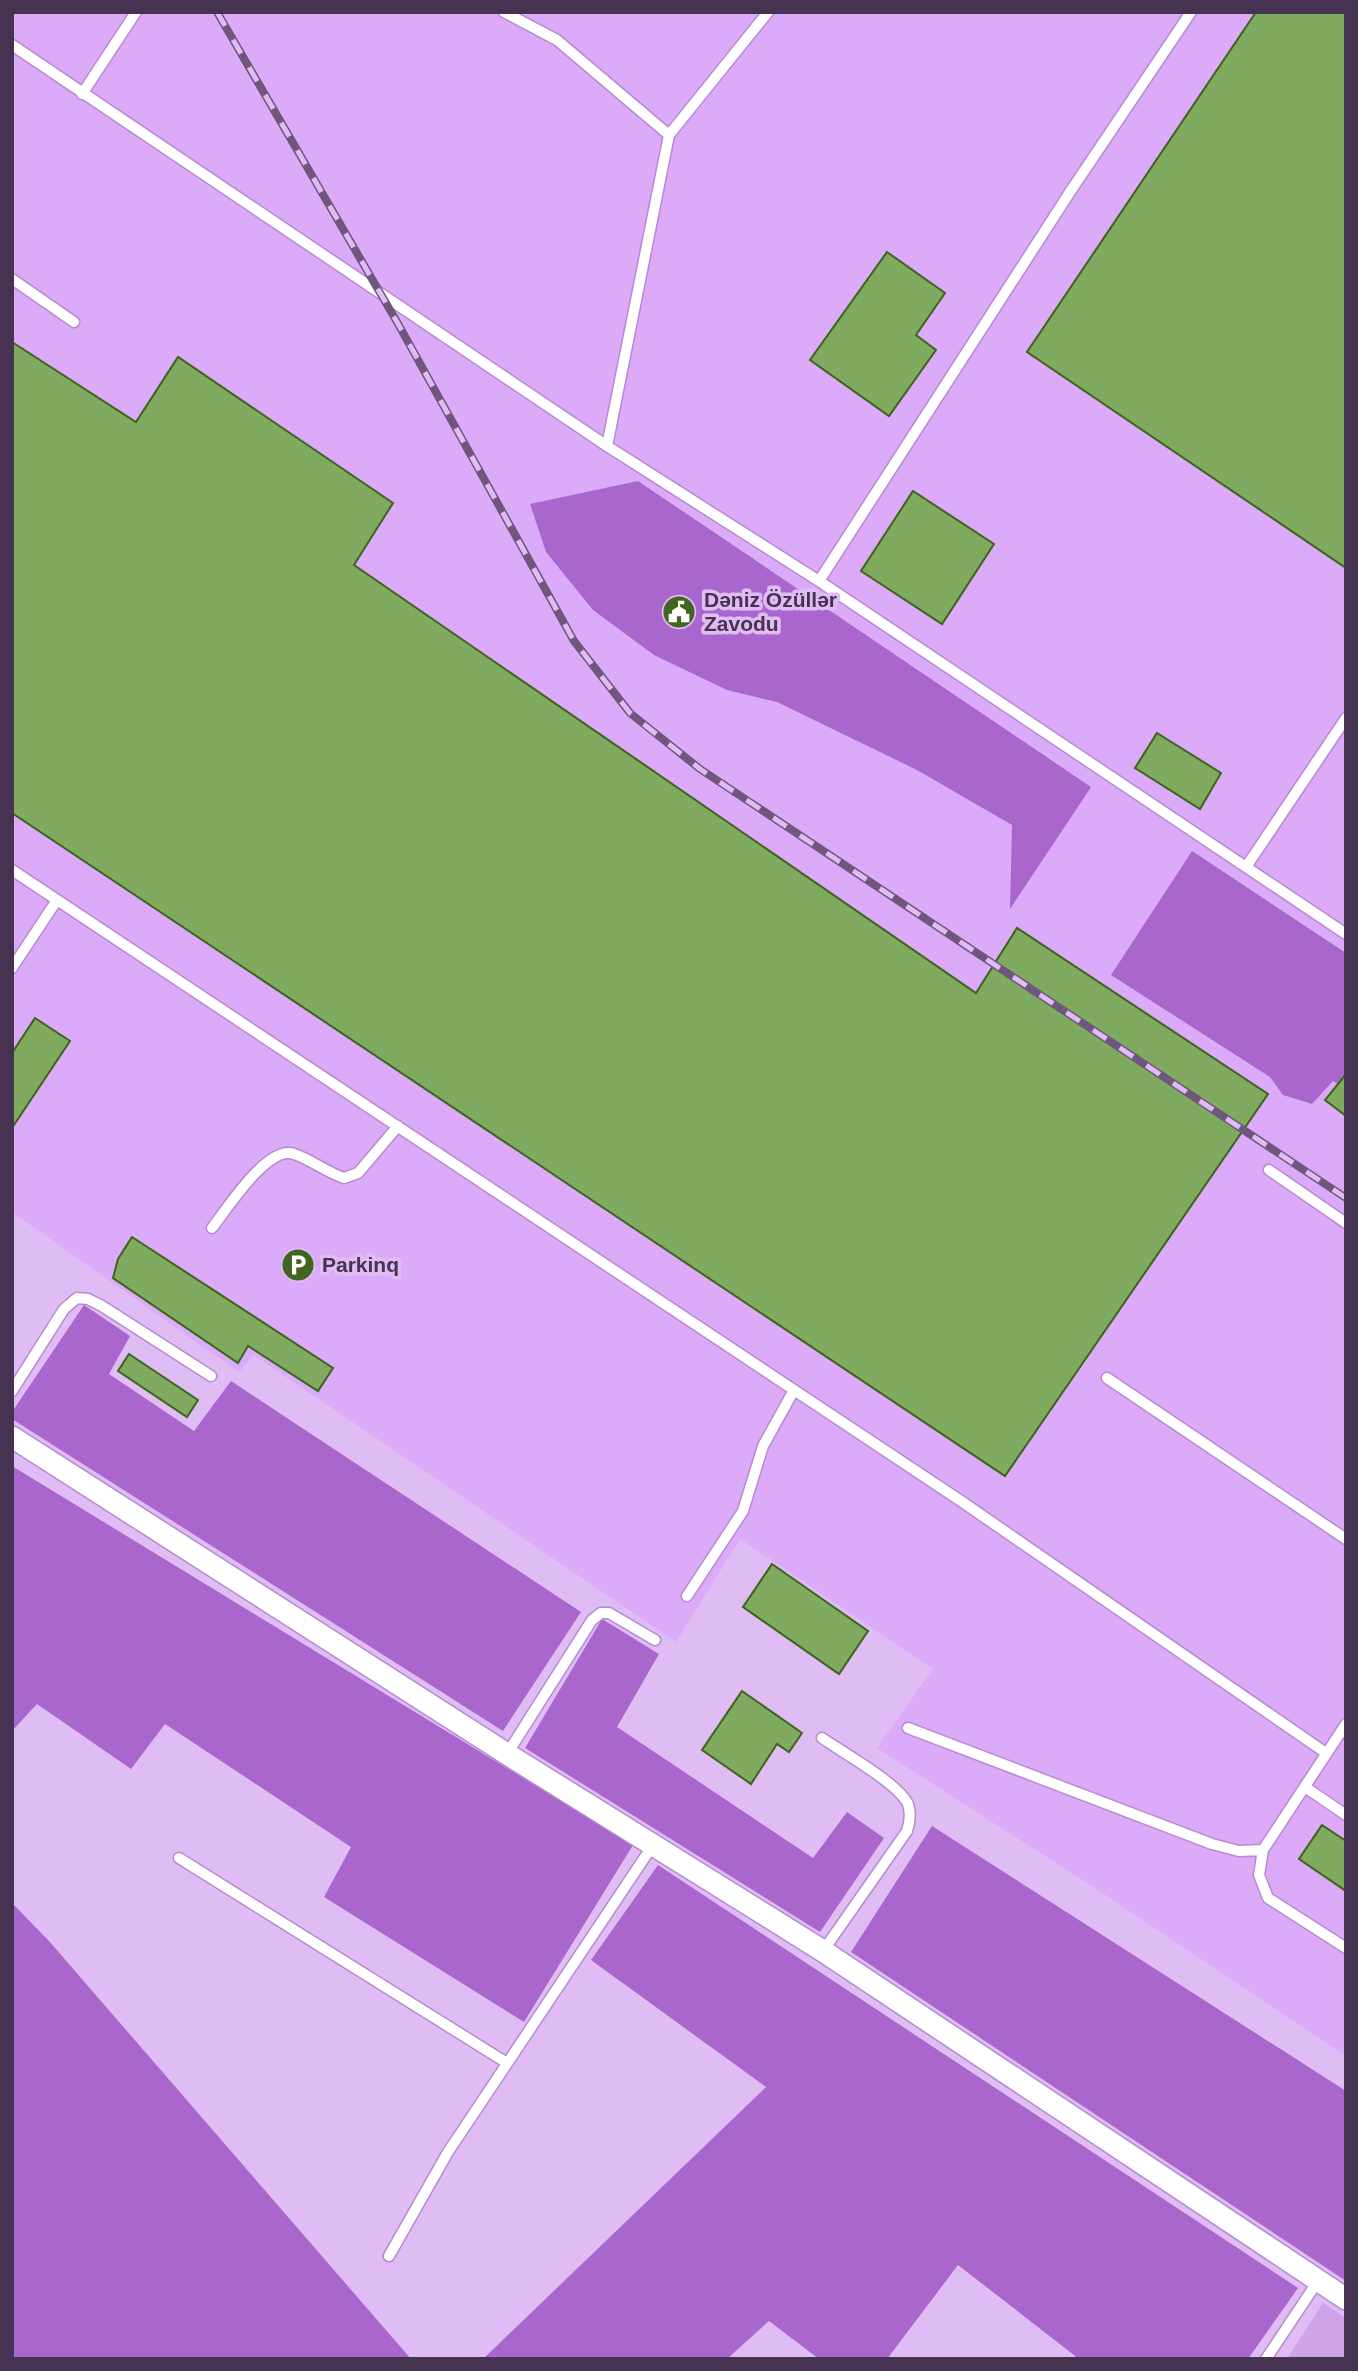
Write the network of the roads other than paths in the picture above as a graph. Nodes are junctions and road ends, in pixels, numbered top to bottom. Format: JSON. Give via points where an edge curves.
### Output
{"nodes":[{"id":1,"x":136,"y":12,"type":"edge"},
{"id":2,"x":505,"y":12,"type":"edge"},
{"id":3,"x":768,"y":12,"type":"edge"},
{"id":4,"x":1191,"y":12,"type":"edge"},
{"id":5,"x":12,"y":45,"type":"edge"},
{"id":6,"x":82,"y":94,"type":"junction"},
{"id":7,"x":670,"y":135,"type":"junction"},
{"id":8,"x":12,"y":279,"type":"edge"},
{"id":9,"x":75,"y":322,"type":"dead end"},
{"id":10,"x":607,"y":446,"type":"junction"},
{"id":11,"x":819,"y":581,"type":"junction"},
{"id":12,"x":1346,"y":718,"type":"edge"},
{"id":13,"x":1246,"y":867,"type":"junction"},
{"id":14,"x":12,"y":870,"type":"edge"},
{"id":15,"x":57,"y":900,"type":"junction"},
{"id":16,"x":1346,"y":934,"type":"edge"},
{"id":17,"x":12,"y":968,"type":"edge"},
{"id":18,"x":398,"y":1126,"type":"junction"},
{"id":19,"x":1269,"y":1170,"type":"dead end"},
{"id":20,"x":1346,"y":1223,"type":"edge"},
{"id":21,"x":212,"y":1228,"type":"dead end"},
{"id":22,"x":211,"y":1376,"type":"dead end"},
{"id":23,"x":1107,"y":1378,"type":"dead end"},
{"id":24,"x":794,"y":1390,"type":"junction"},
{"id":25,"x":12,"y":1391,"type":"edge"},
{"id":26,"x":12,"y":1437,"type":"edge"},
{"id":27,"x":1346,"y":1539,"type":"edge"},
{"id":28,"x":687,"y":1596,"type":"dead end"},
{"id":29,"x":655,"y":1640,"type":"dead end"},
{"id":30,"x":1346,"y":1724,"type":"edge"},
{"id":31,"x":908,"y":1728,"type":"dead end"},
{"id":32,"x":822,"y":1738,"type":"dead end"},
{"id":33,"x":1326,"y":1753,"type":"junction"},
{"id":34,"x":507,"y":1754,"type":"junction"},
{"id":35,"x":1306,"y":1787,"type":"junction"},
{"id":36,"x":1346,"y":1815,"type":"edge"},
{"id":37,"x":653,"y":1845,"type":"junction"},
{"id":38,"x":1264,"y":1850,"type":"junction"},
{"id":39,"x":179,"y":1858,"type":"dead end"},
{"id":40,"x":1346,"y":1948,"type":"edge"},
{"id":41,"x":823,"y":1951,"type":"junction"},
{"id":42,"x":507,"y":2063,"type":"junction"},
{"id":43,"x":389,"y":2256,"type":"dead end"},
{"id":44,"x":1318,"y":2281,"type":"junction"},
{"id":45,"x":1346,"y":2299,"type":"edge"},
{"id":46,"x":1266,"y":2359,"type":"edge"}],
"edges":[{"from":1,"to":6,"type":"lane"},
{"from":2,"to":7,"type":"lane","via":[[557,40]]},
{"from":3,"to":7,"type":"lane"},
{"from":4,"to":11,"type":"lane"},
{"from":5,"to":6,"type":"lane"},
{"from":6,"to":10,"type":"lane"},
{"from":7,"to":10,"type":"lane"},
{"from":8,"to":9,"type":"lane"},
{"from":10,"to":11,"type":"lane"},
{"from":11,"to":13,"type":"lane"},
{"from":12,"to":13,"type":"lane"},
{"from":13,"to":16,"type":"lane"},
{"from":14,"to":15,"type":"lane"},
{"from":15,"to":17,"type":"lane"},
{"from":15,"to":18,"type":"lane"},
{"from":18,"to":21,"type":"lane","via":[[358,1173],[344,1178],[292,1153],[281,1153],[261,1166]]},
{"from":18,"to":24,"type":"lane"},
{"from":19,"to":20,"type":"lane"},
{"from":22,"to":25,"type":"lane","via":[[95,1302],[77,1298],[64,1309]]},
{"from":23,"to":27,"type":"lane"},
{"from":24,"to":28,"type":"lane","via":[[763,1446],[743,1511]]},
{"from":24,"to":33,"type":"lane"},
{"from":26,"to":34,"type":"street"},
{"from":29,"to":34,"type":"lane","via":[[609,1612],[601,1613],[592,1620]]},
{"from":30,"to":33,"type":"lane"},
{"from":31,"to":38,"type":"lane","via":[[1212,1844],[1239,1851]]},
{"from":32,"to":41,"type":"lane","via":[[895,1789],[907,1803],[910,1820],[907,1831]]},
{"from":33,"to":35,"type":"lane"},
{"from":34,"to":37,"type":"street"},
{"from":35,"to":36,"type":"lane"},
{"from":35,"to":38,"type":"lane"},
{"from":37,"to":41,"type":"street"},
{"from":37,"to":42,"type":"lane"},
{"from":38,"to":40,"type":"lane","via":[[1259,1875],[1268,1898]]},
{"from":39,"to":42,"type":"lane"},
{"from":41,"to":44,"type":"street"},
{"from":42,"to":43,"type":"lane","via":[[448,2152]]},
{"from":44,"to":45,"type":"street"},
{"from":44,"to":46,"type":"lane"}]}
